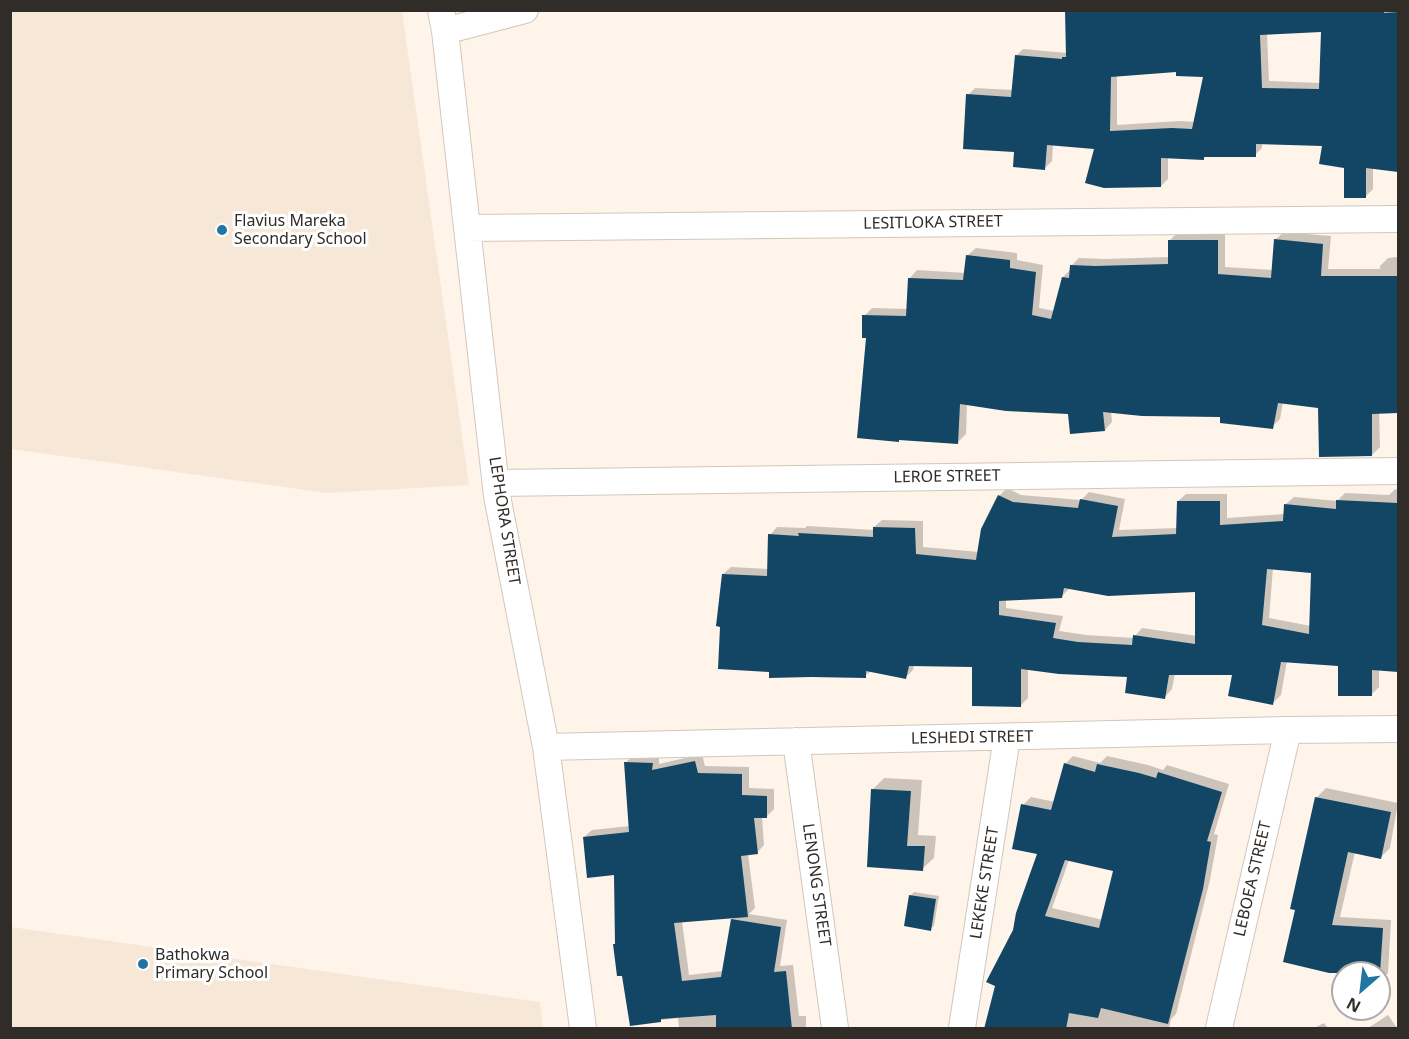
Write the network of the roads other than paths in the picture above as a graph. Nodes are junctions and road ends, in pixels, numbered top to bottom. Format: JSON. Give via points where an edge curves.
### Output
{"nodes":[{"id":1,"x":525,"y":10,"type":"edge"},
{"id":2,"x":443,"y":21,"type":"edge"},
{"id":3,"x":1398,"y":219,"type":"edge"},
{"id":4,"x":466,"y":228,"type":"junction"},
{"id":5,"x":1398,"y":471,"type":"edge"},
{"id":6,"x":496,"y":483,"type":"junction"},
{"id":7,"x":1398,"y":729,"type":"edge"},
{"id":8,"x":1288,"y":730,"type":"junction"},
{"id":9,"x":1007,"y":737,"type":"junction"},
{"id":10,"x":796,"y":741,"type":"junction"},
{"id":11,"x":546,"y":747,"type":"junction"},
{"id":12,"x":583,"y":1029,"type":"edge"},
{"id":13,"x":835,"y":1029,"type":"edge"},
{"id":14,"x":962,"y":1029,"type":"edge"},
{"id":15,"x":1219,"y":1029,"type":"edge"}],
"edges":[{"from":1,"to":2,"type":"street"},
{"from":2,"to":4,"type":"street","name":"LEPHORA STREET"},
{"from":3,"to":4,"type":"street","name":"LESITLOKA STREET"},
{"from":4,"to":6,"type":"street","name":"LEPHORA STREET"},
{"from":5,"to":6,"type":"street","name":"LEROE STREET"},
{"from":6,"to":11,"type":"street","name":"LEPHORA STREET"},
{"from":7,"to":8,"type":"street","name":"LESHEDI STREET"},
{"from":8,"to":9,"type":"street","name":"LESHEDI STREET"},
{"from":8,"to":15,"type":"street","name":"LEBOEA STREET"},
{"from":9,"to":10,"type":"street","name":"LESHEDI STREET"},
{"from":9,"to":14,"type":"street","name":"LEKEKE STREET"},
{"from":10,"to":11,"type":"street","name":"LESHEDI STREET"},
{"from":10,"to":13,"type":"street","name":"LENONG STREET"},
{"from":11,"to":12,"type":"street","name":"LEPHORA STREET"}]}
